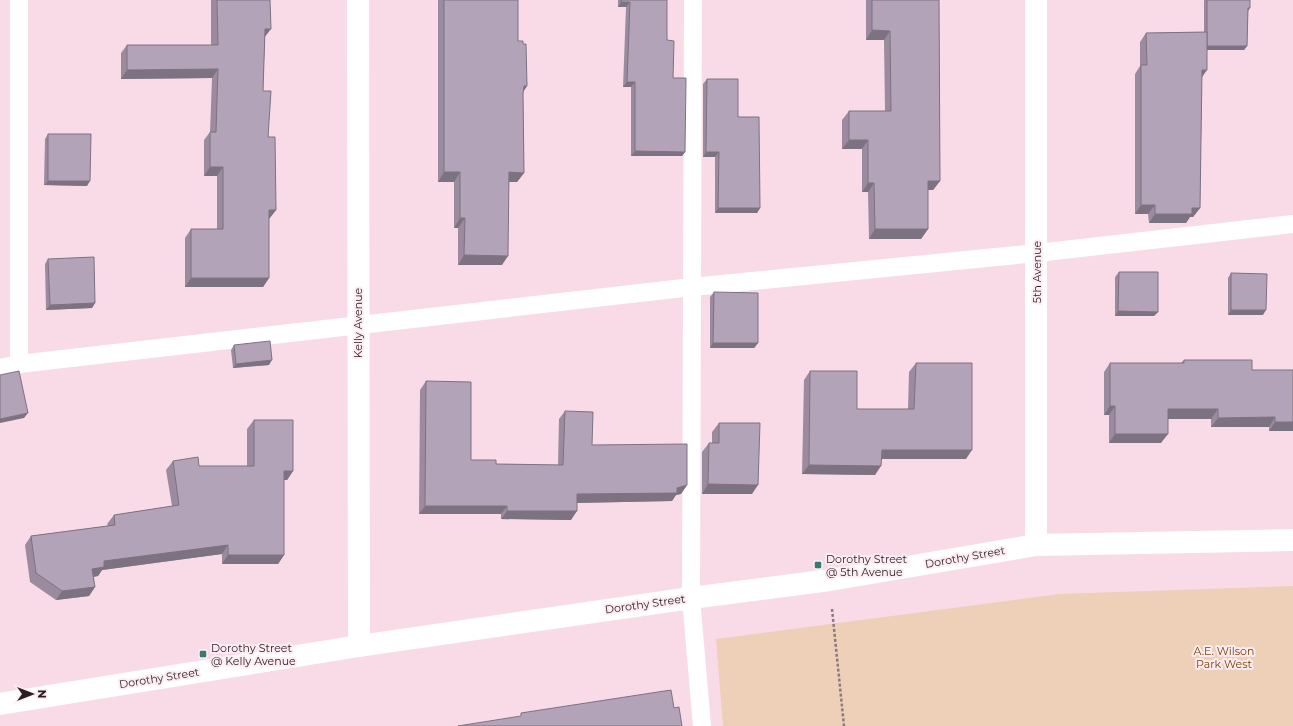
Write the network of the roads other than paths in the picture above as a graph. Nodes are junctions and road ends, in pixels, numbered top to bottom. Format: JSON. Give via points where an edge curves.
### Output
{"nodes":[{"id":1,"x":19,"y":0,"type":"edge"},
{"id":2,"x":358,"y":0,"type":"edge"},
{"id":3,"x":693,"y":0,"type":"edge"},
{"id":4,"x":1036,"y":0,"type":"edge"},
{"id":5,"x":1293,"y":224,"type":"edge"},
{"id":6,"x":1037,"y":253,"type":"junction"},
{"id":7,"x":692,"y":287,"type":"junction"},
{"id":8,"x":358,"y":326,"type":"junction"},
{"id":9,"x":19,"y":364,"type":"junction"},
{"id":10,"x":0,"y":368,"type":"edge"},
{"id":11,"x":1293,"y":540,"type":"edge"},
{"id":12,"x":1036,"y":545,"type":"junction"},
{"id":13,"x":691,"y":598,"type":"junction"},
{"id":14,"x":359,"y":646,"type":"junction"},
{"id":15,"x":0,"y":704,"type":"edge"},
{"id":16,"x":702,"y":726,"type":"edge"}],
"edges":[{"from":1,"to":9,"type":"lane"},
{"from":2,"to":8,"type":"street","name":"Kelly Avenue"},
{"from":3,"to":7,"type":"lane"},
{"from":4,"to":6,"type":"street","name":"5th Avenue"},
{"from":5,"to":6,"type":"lane"},
{"from":6,"to":7,"type":"lane"},
{"from":6,"to":12,"type":"street","name":"5th Avenue"},
{"from":7,"to":8,"type":"lane"},
{"from":7,"to":13,"type":"lane"},
{"from":8,"to":9,"type":"lane"},
{"from":8,"to":14,"type":"street","name":"Kelly Avenue"},
{"from":9,"to":10,"type":"lane"},
{"from":11,"to":12,"type":"street","name":"Dorothy Street"},
{"from":12,"to":13,"type":"street","name":"Dorothy Street","via":[[830,580]]},
{"from":13,"to":14,"type":"street","name":"Dorothy Street"},
{"from":13,"to":16,"type":"lane"},
{"from":14,"to":15,"type":"street","name":"Dorothy Street"}]}
